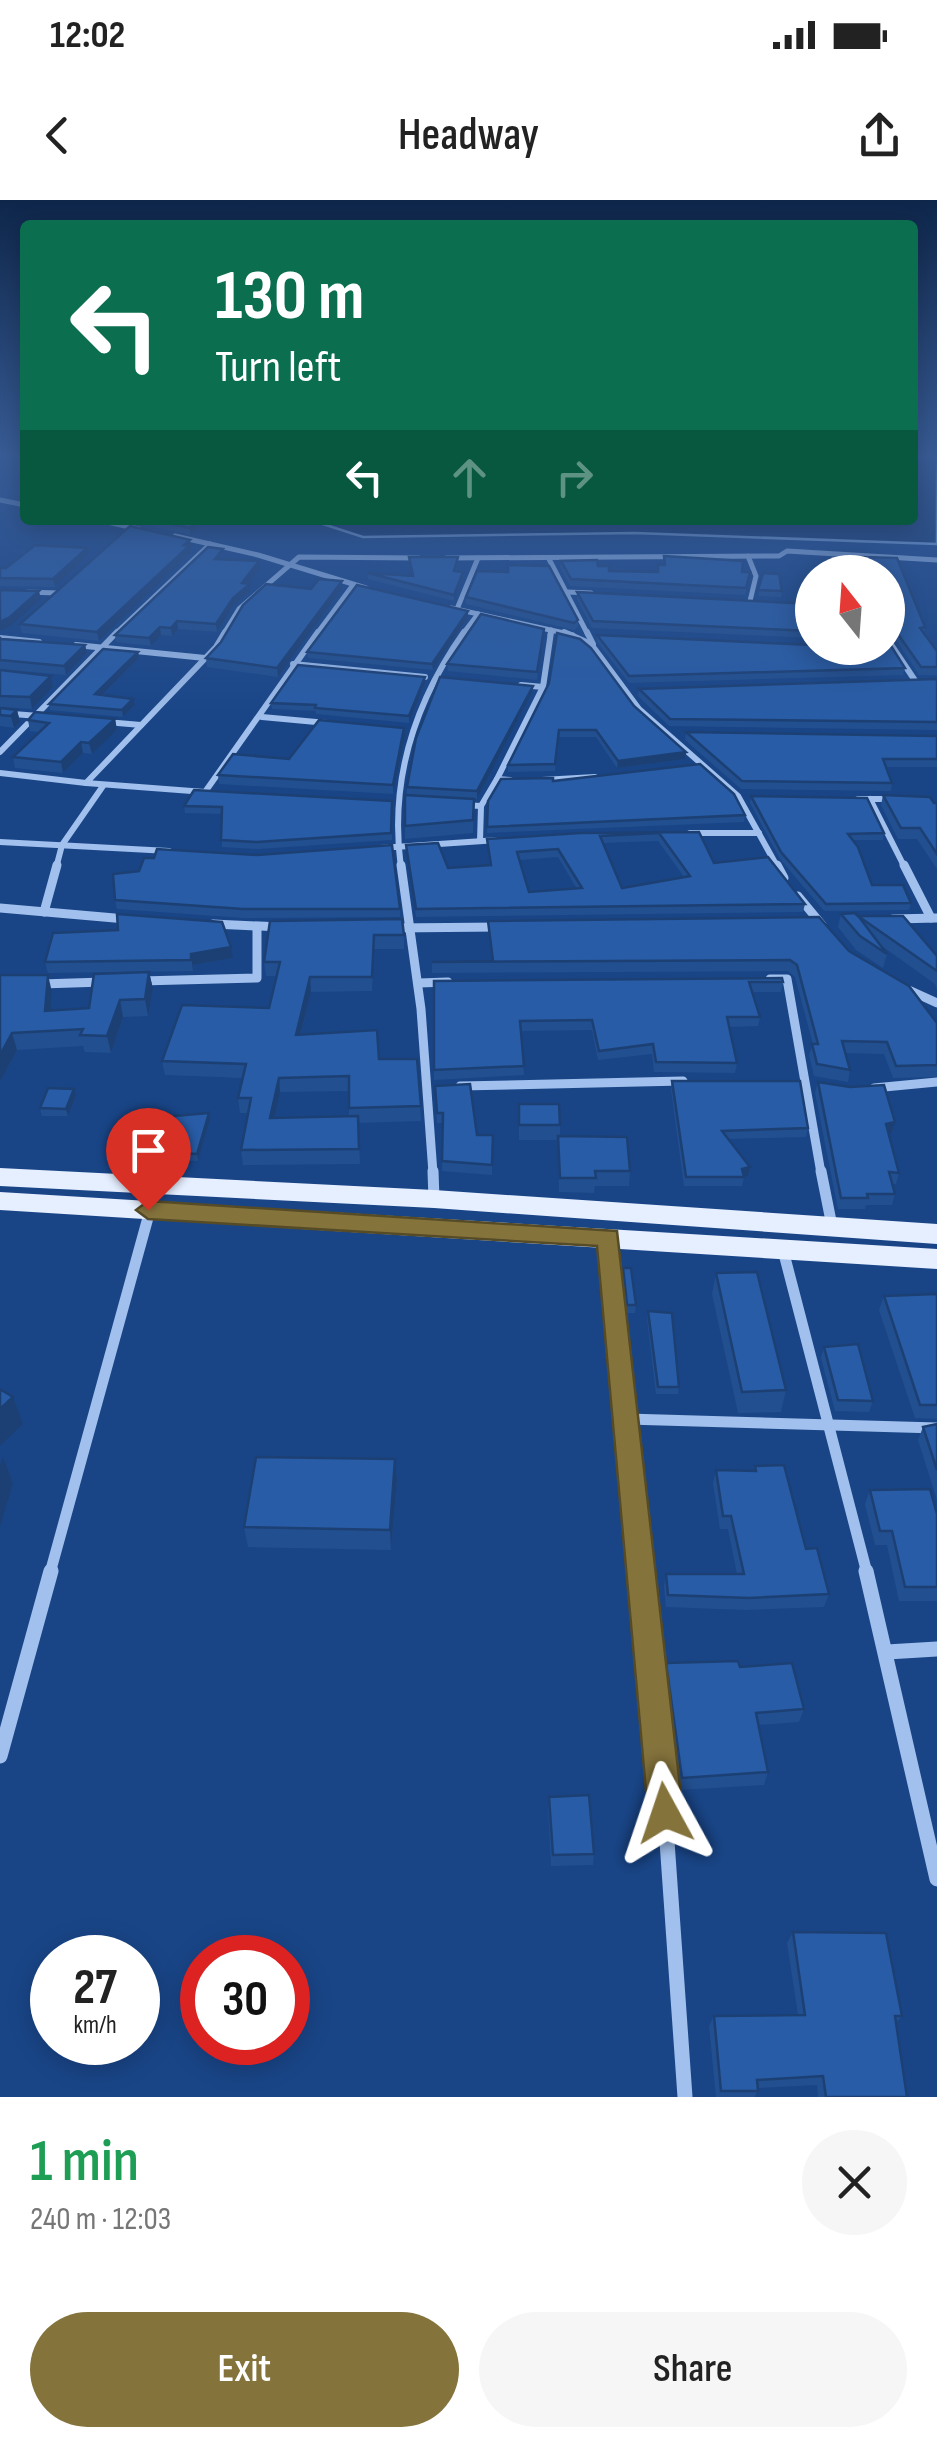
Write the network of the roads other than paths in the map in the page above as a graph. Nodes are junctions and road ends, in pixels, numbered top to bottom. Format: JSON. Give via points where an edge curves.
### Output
{"nodes":[{"id":1,"x":210,"y":544,"type":"edge"},
{"id":2,"x":212,"y":545,"type":"edge"},
{"id":3,"x":748,"y":556,"type":"junction"},
{"id":4,"x":478,"y":558,"type":"junction"},
{"id":5,"x":549,"y":558,"type":"junction"},
{"id":6,"x":937,"y":560,"type":"edge"},
{"id":7,"x":287,"y":564,"type":"junction"},
{"id":8,"x":354,"y":585,"type":"junction"},
{"id":9,"x":371,"y":589,"type":"edge"},
{"id":10,"x":19,"y":592,"type":"edge"},
{"id":11,"x":566,"y":592,"type":"junction"},
{"id":12,"x":603,"y":594,"type":"edge"},
{"id":13,"x":732,"y":600,"type":"edge"},
{"id":14,"x":750,"y":601,"type":"junction"},
{"id":15,"x":762,"y":602,"type":"edge"},
{"id":16,"x":44,"y":604,"type":"edge"},
{"id":17,"x":440,"y":605,"type":"edge"},
{"id":18,"x":457,"y":609,"type":"junction"},
{"id":19,"x":478,"y":614,"type":"junction"},
{"id":20,"x":19,"y":628,"type":"edge"},
{"id":21,"x":551,"y":630,"type":"junction"},
{"id":22,"x":571,"y":634,"type":"junction"},
{"id":23,"x":589,"y":634,"type":"junction"},
{"id":24,"x":607,"y":635,"type":"edge"},
{"id":25,"x":548,"y":640,"type":"junction"},
{"id":26,"x":2,"y":641,"type":"edge"},
{"id":27,"x":44,"y":642,"type":"edge"},
{"id":28,"x":64,"y":644,"type":"edge"},
{"id":29,"x":101,"y":648,"type":"junction"},
{"id":30,"x":596,"y":650,"type":"junction"},
{"id":31,"x":206,"y":658,"type":"junction"},
{"id":32,"x":293,"y":664,"type":"junction"},
{"id":33,"x":904,"y":665,"type":"edge"},
{"id":34,"x":433,"y":678,"type":"junction"},
{"id":35,"x":451,"y":679,"type":"edge"},
{"id":36,"x":50,"y":680,"type":"edge"},
{"id":37,"x":68,"y":682,"type":"junction"},
{"id":38,"x":896,"y":682,"type":"edge"},
{"id":39,"x":916,"y":682,"type":"junction"},
{"id":40,"x":927,"y":682,"type":"edge"},
{"id":41,"x":506,"y":684,"type":"edge"},
{"id":42,"x":543,"y":686,"type":"junction"},
{"id":43,"x":625,"y":690,"type":"junction"},
{"id":44,"x":644,"y":690,"type":"edge"},
{"id":45,"x":0,"y":713,"type":"edge"},
{"id":46,"x":34,"y":716,"type":"junction"},
{"id":47,"x":262,"y":717,"type":"junction"},
{"id":48,"x":52,"y":718,"type":"edge"},
{"id":49,"x":88,"y":720,"type":"edge"},
{"id":50,"x":338,"y":724,"type":"edge"},
{"id":51,"x":141,"y":725,"type":"junction"},
{"id":52,"x":394,"y":728,"type":"edge"},
{"id":53,"x":413,"y":730,"type":"junction"},
{"id":54,"x":664,"y":733,"type":"junction"},
{"id":55,"x":684,"y":733,"type":"edge"},
{"id":56,"x":0,"y":752,"type":"edge"},
{"id":57,"x":700,"y":764,"type":"junction"},
{"id":58,"x":682,"y":767,"type":"edge"},
{"id":59,"x":0,"y":773,"type":"edge"},
{"id":60,"x":602,"y":777,"type":"edge"},
{"id":61,"x":497,"y":780,"type":"junction"},
{"id":62,"x":517,"y":780,"type":"edge"},
{"id":63,"x":536,"y":780,"type":"edge"},
{"id":64,"x":86,"y":783,"type":"junction"},
{"id":65,"x":103,"y":786,"type":"junction"},
{"id":66,"x":204,"y":792,"type":"junction"},
{"id":67,"x":224,"y":793,"type":"edge"},
{"id":68,"x":738,"y":796,"type":"junction"},
{"id":69,"x":757,"y":797,"type":"edge"},
{"id":70,"x":851,"y":798,"type":"edge"},
{"id":71,"x":870,"y":799,"type":"junction"},
{"id":72,"x":904,"y":799,"type":"edge"},
{"id":73,"x":397,"y":804,"type":"junction"},
{"id":74,"x":416,"y":804,"type":"edge"},
{"id":75,"x":450,"y":805,"type":"edge"},
{"id":76,"x":480,"y":806,"type":"junction"},
{"id":77,"x":759,"y":833,"type":"junction"},
{"id":78,"x":687,"y":834,"type":"edge"},
{"id":79,"x":519,"y":838,"type":"edge"},
{"id":80,"x":480,"y":841,"type":"junction"},
{"id":81,"x":0,"y":842,"type":"edge"},
{"id":82,"x":62,"y":845,"type":"junction"},
{"id":83,"x":402,"y":846,"type":"junction"},
{"id":84,"x":366,"y":848,"type":"edge"},
{"id":85,"x":179,"y":852,"type":"edge"},
{"id":86,"x":0,"y":908,"type":"edge"},
{"id":87,"x":44,"y":912,"type":"junction"},
{"id":88,"x":934,"y":918,"type":"edge"},
{"id":89,"x":144,"y":920,"type":"edge"},
{"id":90,"x":818,"y":920,"type":"junction"},
{"id":91,"x":836,"y":920,"type":"dead end"},
{"id":92,"x":874,"y":920,"type":"edge"},
{"id":93,"x":798,"y":921,"type":"edge"},
{"id":94,"x":200,"y":924,"type":"edge"},
{"id":95,"x":508,"y":926,"type":"edge"},
{"id":96,"x":257,"y":927,"type":"junction"},
{"id":97,"x":296,"y":928,"type":"edge"},
{"id":98,"x":373,"y":928,"type":"edge"},
{"id":99,"x":412,"y":928,"type":"junction"},
{"id":100,"x":829,"y":932,"type":"edge"},
{"id":101,"x":885,"y":979,"type":"edge"},
{"id":102,"x":748,"y":980,"type":"edge"},
{"id":103,"x":419,"y":982,"type":"junction"},
{"id":104,"x":458,"y":982,"type":"edge"},
{"id":105,"x":20,"y":984,"type":"edge"},
{"id":106,"x":937,"y":1004,"type":"edge"},
{"id":107,"x":704,"y":1081,"type":"edge"},
{"id":108,"x":799,"y":1082,"type":"junction"},
{"id":109,"x":937,"y":1082,"type":"edge"},
{"id":110,"x":429,"y":1088,"type":"junction"},
{"id":111,"x":817,"y":1088,"type":"edge"},
{"id":112,"x":868,"y":1088,"type":"edge"},
{"id":113,"x":0,"y":1177,"type":"edge"},
{"id":114,"x":153,"y":1197,"type":"junction"},
{"id":115,"x":434,"y":1199,"type":"junction"},
{"id":116,"x":0,"y":1201,"type":"edge"},
{"id":117,"x":833,"y":1228,"type":"junction"},
{"id":118,"x":937,"y":1234,"type":"edge"},
{"id":119,"x":609,"y":1238,"type":"junction"},
{"id":120,"x":784,"y":1250,"type":"junction"},
{"id":121,"x":937,"y":1259,"type":"edge"},
{"id":122,"x":627,"y":1418,"type":"junction"},
{"id":123,"x":828,"y":1427,"type":"junction"},
{"id":124,"x":937,"y":1428,"type":"edge"},
{"id":125,"x":937,"y":1649,"type":"edge"},
{"id":126,"x":887,"y":1652,"type":"junction"},
{"id":127,"x":0,"y":1756,"type":"edge"},
{"id":128,"x":929,"y":1804,"type":"edge"},
{"id":129,"x":937,"y":1879,"type":"edge"},
{"id":130,"x":685,"y":2097,"type":"edge"}],
"edges":[{"from":1,"to":29,"type":"street"},
{"from":2,"to":7,"type":"street"},
{"from":3,"to":5,"type":"street"},
{"from":3,"to":6,"type":"street","via":[[787,551]]},
{"from":3,"to":14,"type":"street","via":[[756,576]]},
{"from":4,"to":5,"type":"street"},
{"from":4,"to":7,"type":"street","via":[[299,557]]},
{"from":4,"to":18,"type":"street"},
{"from":5,"to":11,"type":"street"},
{"from":7,"to":8,"type":"street"},
{"from":7,"to":31,"type":"street","via":[[238,609]]},
{"from":8,"to":9,"type":"street"},
{"from":8,"to":32,"type":"street"},
{"from":10,"to":16,"type":"street","via":[[57,593]]},
{"from":11,"to":12,"type":"street"},
{"from":11,"to":23,"type":"street"},
{"from":13,"to":14,"type":"street"},
{"from":14,"to":15,"type":"street"},
{"from":17,"to":18,"type":"street"},
{"from":18,"to":19,"type":"street"},
{"from":19,"to":21,"type":"street"},
{"from":19,"to":34,"type":"street"},
{"from":20,"to":26,"type":"street"},
{"from":21,"to":22,"type":"street"},
{"from":21,"to":25,"type":"street"},
{"from":22,"to":23,"type":"street"},
{"from":22,"to":25,"type":"street"},
{"from":22,"to":30,"type":"street"},
{"from":23,"to":24,"type":"street"},
{"from":23,"to":30,"type":"street"},
{"from":25,"to":42,"type":"street"},
{"from":26,"to":27,"type":"street"},
{"from":28,"to":29,"type":"street"},
{"from":29,"to":31,"type":"street"},
{"from":29,"to":37,"type":"street"},
{"from":30,"to":43,"type":"street"},
{"from":31,"to":51,"type":"street"},
{"from":32,"to":34,"type":"street"},
{"from":32,"to":47,"type":"street"},
{"from":33,"to":39,"type":"street"},
{"from":34,"to":35,"type":"street"},
{"from":34,"to":53,"type":"street"},
{"from":36,"to":37,"type":"street"},
{"from":37,"to":46,"type":"street"},
{"from":38,"to":39,"type":"street"},
{"from":39,"to":40,"type":"street"},
{"from":41,"to":42,"type":"street"},
{"from":42,"to":61,"type":"street"},
{"from":43,"to":44,"type":"street"},
{"from":43,"to":54,"type":"street"},
{"from":45,"to":46,"type":"street"},
{"from":46,"to":48,"type":"street"},
{"from":46,"to":56,"type":"street"},
{"from":47,"to":50,"type":"street"},
{"from":47,"to":66,"type":"street"},
{"from":49,"to":51,"type":"street"},
{"from":51,"to":64,"type":"street"},
{"from":52,"to":53,"type":"street"},
{"from":53,"to":73,"type":"street"},
{"from":54,"to":55,"type":"street"},
{"from":54,"to":57,"type":"street"},
{"from":57,"to":58,"type":"street"},
{"from":57,"to":68,"type":"street"},
{"from":59,"to":64,"type":"street"},
{"from":60,"to":63,"type":"street"},
{"from":61,"to":62,"type":"street"},
{"from":61,"to":76,"type":"street"},
{"from":64,"to":65,"type":"street"},
{"from":65,"to":66,"type":"street"},
{"from":65,"to":82,"type":"street"},
{"from":66,"to":67,"type":"street"},
{"from":68,"to":69,"type":"street"},
{"from":68,"to":77,"type":"street"},
{"from":70,"to":71,"type":"street"},
{"from":71,"to":72,"type":"street"},
{"from":71,"to":88,"type":"street"},
{"from":73,"to":74,"type":"street"},
{"from":73,"to":83,"type":"street"},
{"from":75,"to":76,"type":"street"},
{"from":76,"to":80,"type":"street"},
{"from":77,"to":78,"type":"street"},
{"from":77,"to":90,"type":"street","via":[[779,872]]},
{"from":79,"to":80,"type":"street"},
{"from":80,"to":83,"type":"street"},
{"from":81,"to":82,"type":"street"},
{"from":82,"to":85,"type":"street"},
{"from":82,"to":87,"type":"street"},
{"from":83,"to":84,"type":"street"},
{"from":83,"to":99,"type":"street"},
{"from":86,"to":87,"type":"street"},
{"from":87,"to":89,"type":"street"},
{"from":88,"to":92,"type":"street"},
{"from":90,"to":91,"type":"street"},
{"from":90,"to":93,"type":"street"},
{"from":90,"to":100,"type":"street"},
{"from":94,"to":96,"type":"street"},
{"from":95,"to":99,"type":"street"},
{"from":96,"to":97,"type":"street"},
{"from":96,"to":105,"type":"street","via":[[257,978]]},
{"from":98,"to":99,"type":"street"},
{"from":99,"to":103,"type":"street"},
{"from":101,"to":106,"type":"street"},
{"from":102,"to":108,"type":"street","via":[[787,979]]},
{"from":103,"to":104,"type":"street"},
{"from":103,"to":110,"type":"street"},
{"from":107,"to":110,"type":"street"},
{"from":108,"to":111,"type":"street"},
{"from":108,"to":117,"type":"street"},
{"from":109,"to":112,"type":"street"},
{"from":110,"to":115,"type":"street"},
{"from":113,"to":114,"type":"main road"},
{"from":114,"to":115,"type":"main road"},
{"from":114,"to":116,"type":"main road"},
{"from":114,"to":119,"type":"main road"},
{"from":114,"to":127,"type":"street"},
{"from":115,"to":117,"type":"main road"},
{"from":117,"to":118,"type":"main road"},
{"from":119,"to":120,"type":"main road"},
{"from":119,"to":122,"type":"street"},
{"from":120,"to":121,"type":"main road"},
{"from":120,"to":123,"type":"street"},
{"from":122,"to":123,"type":"street"},
{"from":122,"to":130,"type":"street"},
{"from":123,"to":124,"type":"street"},
{"from":123,"to":126,"type":"street"},
{"from":125,"to":126,"type":"street"},
{"from":126,"to":128,"type":"street"},
{"from":128,"to":129,"type":"street"}]}
